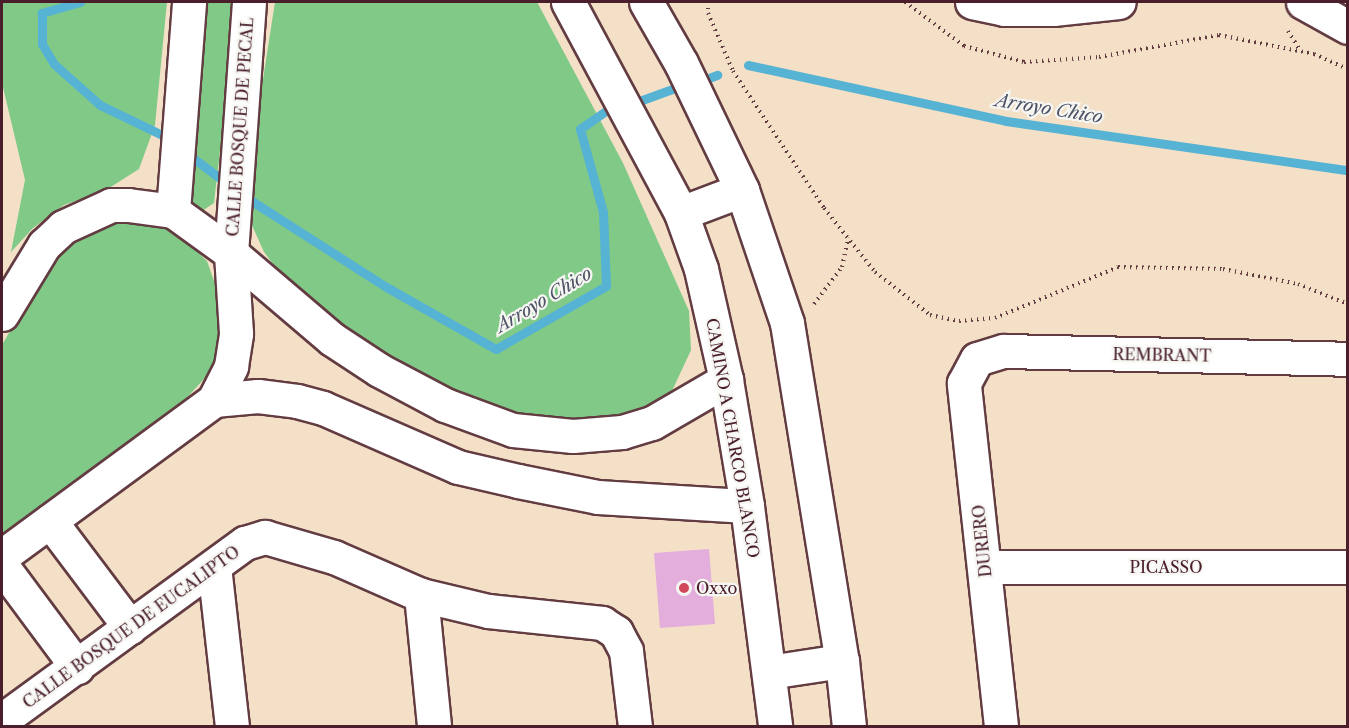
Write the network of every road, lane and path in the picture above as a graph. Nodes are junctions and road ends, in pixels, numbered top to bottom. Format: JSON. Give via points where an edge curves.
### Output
{"nodes":[{"id":1,"x":189,"y":2,"type":"edge"},
{"id":2,"x":249,"y":2,"type":"edge"},
{"id":3,"x":568,"y":2,"type":"edge"},
{"id":4,"x":646,"y":2,"type":"edge"},
{"id":5,"x":708,"y":2,"type":"edge"},
{"id":6,"x":905,"y":2,"type":"edge"},
{"id":7,"x":972,"y":2,"type":"edge"},
{"id":8,"x":1119,"y":2,"type":"edge"},
{"id":9,"x":1303,"y":2,"type":"edge"},
{"id":10,"x":1347,"y":27,"type":"edge"},
{"id":11,"x":1347,"y":69,"type":"edge"},
{"id":12,"x":742,"y":190,"type":"junction"},
{"id":13,"x":173,"y":211,"type":"junction"},
{"id":14,"x":681,"y":213,"type":"junction"},
{"id":15,"x":848,"y":238,"type":"junction"},
{"id":16,"x":231,"y":253,"type":"junction"},
{"id":17,"x":1347,"y":303,"type":"edge"},
{"id":18,"x":2,"y":314,"type":"edge"},
{"id":19,"x":787,"y":323,"type":"junction"},
{"id":20,"x":977,"y":359,"type":"joint"},
{"id":21,"x":1347,"y":359,"type":"edge"},
{"id":22,"x":726,"y":380,"type":"junction"},
{"id":23,"x":214,"y":400,"type":"junction"},
{"id":24,"x":747,"y":506,"type":"junction"},
{"id":25,"x":50,"y":521,"type":"junction"},
{"id":26,"x":2,"y":556,"type":"edge"},
{"id":27,"x":2,"y":566,"type":"edge"},
{"id":28,"x":214,"y":566,"type":"junction"},
{"id":29,"x":984,"y":567,"type":"junction"},
{"id":30,"x":1347,"y":567,"type":"edge"},
{"id":31,"x":421,"y":595,"type":"junction"},
{"id":32,"x":130,"y":627,"type":"junction"},
{"id":33,"x":842,"y":661,"type":"junction"},
{"id":34,"x":76,"y":668,"type":"junction"},
{"id":35,"x":769,"y":672,"type":"junction"},
{"id":36,"x":19,"y":716,"type":"edge"},
{"id":37,"x":232,"y":726,"type":"edge"},
{"id":38,"x":434,"y":726,"type":"edge"},
{"id":39,"x":635,"y":726,"type":"edge"},
{"id":40,"x":775,"y":726,"type":"edge"},
{"id":41,"x":849,"y":726,"type":"edge"},
{"id":42,"x":1001,"y":726,"type":"edge"}],
"edges":[{"from":1,"to":13,"type":"street"},
{"from":2,"to":16,"type":"street","name":"CALLE BOSQUE DE PECAL"},
{"from":3,"to":14,"type":"street","name":"CAMINO A CHARCO BLANCO"},
{"from":4,"to":12,"type":"street","via":[[681,63]]},
{"from":5,"to":15,"type":"path","via":[[708,13],[733,71]]},
{"from":6,"to":11,"type":"path","via":[[964,46],[1024,62],[1099,57],[1218,35],[1314,54]]},
{"from":7,"to":8,"type":"street","via":[[1004,9],[1053,9]]},
{"from":9,"to":10,"type":"street"},
{"from":12,"to":14,"type":"street"},
{"from":12,"to":19,"type":"street"},
{"from":13,"to":16,"type":"street"},
{"from":13,"to":18,"type":"street","via":[[111,205],[63,227],[44,245]]},
{"from":14,"to":22,"type":"street","name":"CAMINO A CHARCO BLANCO","via":[[701,269]]},
{"from":15,"to":17,"type":"path","via":[[875,272],[930,315],[959,321],[995,318],[1118,267],[1223,269],[1298,284]]},
{"from":15,"to":19,"type":"path","via":[[842,267],[823,297]]},
{"from":16,"to":22,"type":"street","via":[[332,339],[379,370],[445,405],[513,430],[573,436],[622,432],[652,423]]},
{"from":16,"to":23,"type":"street","name":"CALLE BOSQUE DE PECAL","via":[[235,348]]},
{"from":19,"to":33,"type":"street"},
{"from":20,"to":21,"type":"street","name":"REMBRANT","via":[[1004,351]]},
{"from":20,"to":29,"type":"street","name":"DURERO","via":[[964,382]]},
{"from":22,"to":24,"type":"street","name":"CAMINO A CHARCO BLANCO"},
{"from":23,"to":24,"type":"street","via":[[258,396],[323,408],[458,467],[518,482],[598,496]]},
{"from":23,"to":25,"type":"street"},
{"from":24,"to":35,"type":"street","name":"CAMINO A CHARCO BLANCO"},
{"from":25,"to":26,"type":"street"},
{"from":25,"to":32,"type":"street"},
{"from":27,"to":34,"type":"street"},
{"from":28,"to":31,"type":"street","name":"CALLE BOSQUE DE EUCALIPTO","via":[[245,543],[276,538],[334,557]]},
{"from":28,"to":32,"type":"street","name":"CALLE BOSQUE DE EUCALIPTO"},
{"from":28,"to":37,"type":"street"},
{"from":29,"to":30,"type":"street","name":"PICASSO"},
{"from":29,"to":42,"type":"street","name":"DURERO"},
{"from":31,"to":38,"type":"street"},
{"from":31,"to":39,"type":"street","name":"CALLE BOSQUE DE EUCALIPTO","via":[[488,611],[602,623],[616,632],[626,651]]},
{"from":32,"to":34,"type":"street","name":"CALLE BOSQUE DE EUCALIPTO"},
{"from":33,"to":35,"type":"street"},
{"from":33,"to":41,"type":"street"},
{"from":34,"to":36,"type":"street","name":"CALLE BOSQUE DE EUCALIPTO"},
{"from":35,"to":40,"type":"street","name":"CAMINO A CHARCO BLANCO"}]}
